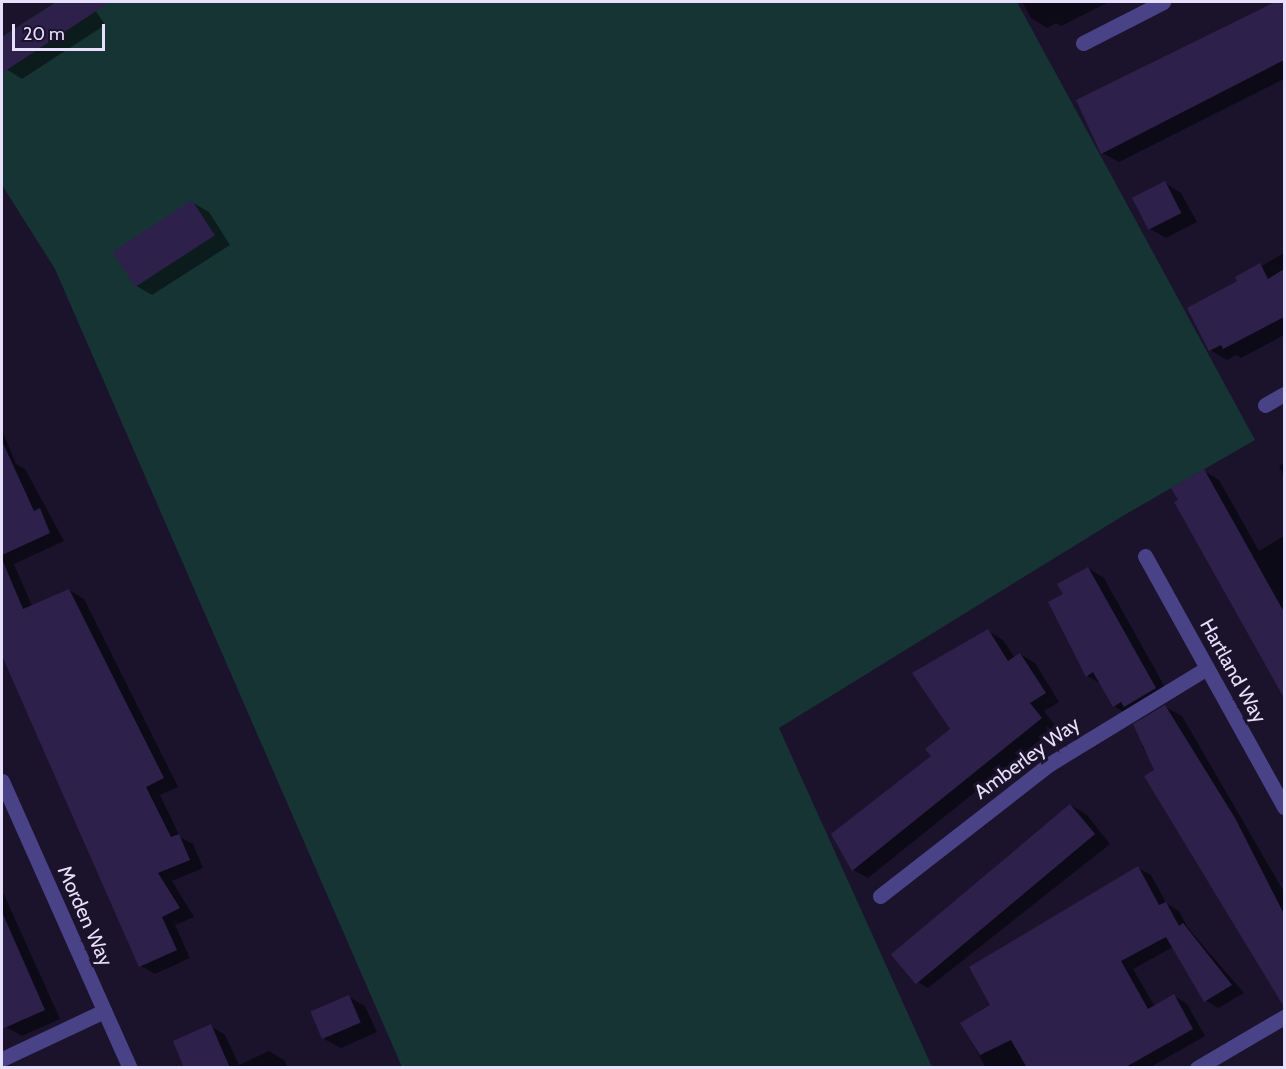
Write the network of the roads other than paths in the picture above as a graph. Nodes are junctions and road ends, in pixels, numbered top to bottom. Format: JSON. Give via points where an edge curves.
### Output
{"nodes":[{"id":1,"x":1163,"y":2,"type":"edge"},
{"id":2,"x":1083,"y":43,"type":"dead end"},
{"id":3,"x":1284,"y":394,"type":"edge"},
{"id":4,"x":1265,"y":405,"type":"dead end"},
{"id":5,"x":1145,"y":556,"type":"dead end"},
{"id":6,"x":1208,"y":668,"type":"junction"},
{"id":7,"x":2,"y":781,"type":"edge"},
{"id":8,"x":1284,"y":807,"type":"edge"},
{"id":9,"x":880,"y":896,"type":"dead end"},
{"id":10,"x":104,"y":1011,"type":"junction"},
{"id":11,"x":1284,"y":1017,"type":"edge"},
{"id":12,"x":2,"y":1059,"type":"edge"},
{"id":13,"x":130,"y":1068,"type":"edge"},
{"id":14,"x":1197,"y":1068,"type":"edge"}],
"edges":[{"from":1,"to":2,"type":"street"},
{"from":3,"to":4,"type":"street"},
{"from":5,"to":6,"type":"street","name":"Hartland Way"},
{"from":6,"to":8,"type":"street","name":"Hartland Way"},
{"from":6,"to":9,"type":"street","name":"Amberley Way","via":[[1066,752]]},
{"from":7,"to":10,"type":"street","name":"Morden Way"},
{"from":10,"to":12,"type":"street"},
{"from":10,"to":13,"type":"street","name":"Morden Way"},
{"from":11,"to":14,"type":"street"}]}
